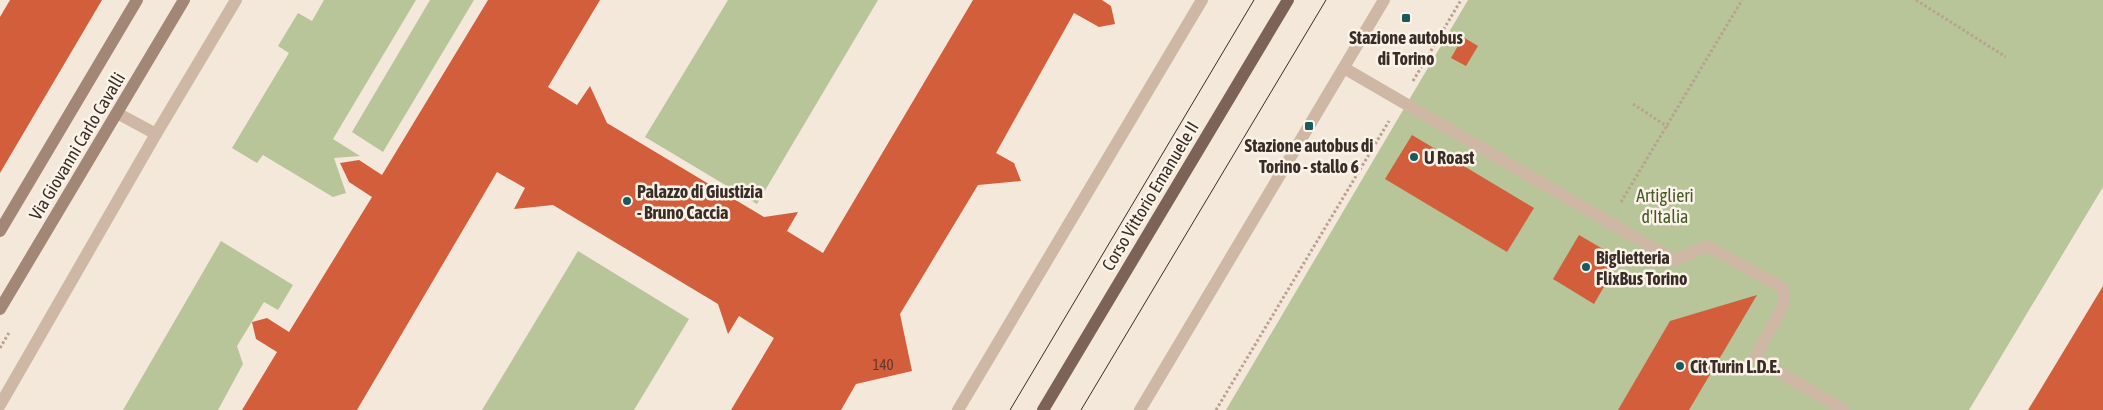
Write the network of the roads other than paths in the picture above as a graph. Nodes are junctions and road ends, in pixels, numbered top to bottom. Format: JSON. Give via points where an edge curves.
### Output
{"nodes":[{"id":1,"x":137,"y":0,"type":"edge"},
{"id":2,"x":184,"y":0,"type":"edge"},
{"id":3,"x":236,"y":0,"type":"edge"},
{"id":4,"x":1202,"y":0,"type":"edge"},
{"id":5,"x":1288,"y":0,"type":"edge"},
{"id":6,"x":1384,"y":0,"type":"edge"},
{"id":7,"x":1344,"y":68,"type":"junction"},
{"id":8,"x":117,"y":113,"type":"junction"},
{"id":9,"x":156,"y":134,"type":"junction"},
{"id":10,"x":0,"y":232,"type":"edge"},
{"id":11,"x":0,"y":309,"type":"edge"},
{"id":12,"x":1,"y":402,"type":"edge"},
{"id":13,"x":958,"y":410,"type":"edge"},
{"id":14,"x":1043,"y":410,"type":"edge"},
{"id":15,"x":1140,"y":410,"type":"edge"},
{"id":16,"x":1844,"y":410,"type":"edge"}],
"edges":[{"from":1,"to":10,"type":"street","name":"Via Giovanni Carlo Cavalli"},
{"from":2,"to":8,"type":"street","name":"Via Giovanni Carlo Cavalli"},
{"from":3,"to":9,"type":"street"},
{"from":4,"to":13,"type":"street"},
{"from":5,"to":14,"type":"main road","name":"Corso Vittorio Emanuele II"},
{"from":6,"to":7,"type":"street"},
{"from":7,"to":15,"type":"street"},
{"from":7,"to":16,"type":"street","via":[[1674,260],[1707,246],[1783,288],[1784,304],[1755,358]]},
{"from":8,"to":9,"type":"street"},
{"from":8,"to":11,"type":"street","name":"Via Giovanni Carlo Cavalli"},
{"from":9,"to":12,"type":"street"}]}
